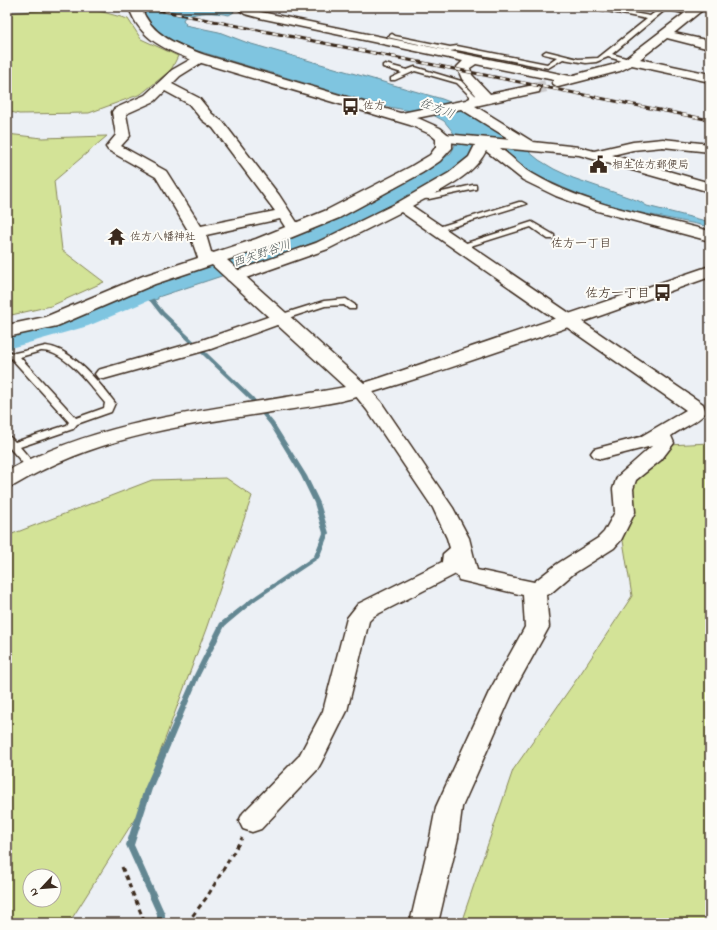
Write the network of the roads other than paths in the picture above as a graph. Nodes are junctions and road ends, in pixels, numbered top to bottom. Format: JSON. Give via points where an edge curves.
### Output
{"nodes":[{"id":1,"x":135,"y":7,"type":"edge"},
{"id":2,"x":242,"y":7,"type":"edge"},
{"id":3,"x":590,"y":7,"type":"edge"},
{"id":4,"x":665,"y":7,"type":"edge"},
{"id":5,"x":700,"y":7,"type":"edge"},
{"id":6,"x":684,"y":11,"type":"dead end"},
{"id":7,"x":651,"y":18,"type":"junction"},
{"id":8,"x":664,"y":34,"type":"junction"},
{"id":9,"x":392,"y":36,"type":"dead end"},
{"id":10,"x":710,"y":45,"type":"edge"},
{"id":11,"x":546,"y":53,"type":"dead end"},
{"id":12,"x":607,"y":55,"type":"junction"},
{"id":13,"x":562,"y":56,"type":"junction"},
{"id":14,"x":200,"y":58,"type":"junction"},
{"id":15,"x":473,"y":60,"type":"junction"},
{"id":16,"x":630,"y":61,"type":"junction"},
{"id":17,"x":704,"y":65,"type":"dead end"},
{"id":18,"x":386,"y":66,"type":"dead end"},
{"id":19,"x":406,"y":72,"type":"junction"},
{"id":20,"x":685,"y":72,"type":"junction"},
{"id":21,"x":710,"y":78,"type":"edge"},
{"id":22,"x":393,"y":79,"type":"dead end"},
{"id":23,"x":571,"y":80,"type":"junction"},
{"id":24,"x":164,"y":85,"type":"junction"},
{"id":25,"x":550,"y":85,"type":"tunnel mouth"},
{"id":26,"x":534,"y":89,"type":"tunnel mouth"},
{"id":27,"x":467,"y":103,"type":"junction"},
{"id":28,"x":405,"y":117,"type":"junction"},
{"id":29,"x":447,"y":138,"type":"junction"},
{"id":30,"x":483,"y":142,"type":"junction"},
{"id":31,"x":528,"y":146,"type":"junction"},
{"id":32,"x":710,"y":148,"type":"edge"},
{"id":33,"x":596,"y":155,"type":"junction"},
{"id":34,"x":473,"y":187,"type":"dead end"},
{"id":35,"x":710,"y":188,"type":"edge"},
{"id":36,"x":420,"y":196,"type":"junction"},
{"id":37,"x":522,"y":204,"type":"dead end"},
{"id":38,"x":402,"y":206,"type":"junction"},
{"id":39,"x":283,"y":214,"type":"junction"},
{"id":40,"x":436,"y":229,"type":"junction"},
{"id":41,"x":294,"y":230,"type":"junction"},
{"id":42,"x":197,"y":232,"type":"junction"},
{"id":43,"x":710,"y":236,"type":"edge"},
{"id":44,"x":551,"y":237,"type":"dead end"},
{"id":45,"x":461,"y":246,"type":"junction"},
{"id":46,"x":214,"y":258,"type":"junction"},
{"id":47,"x":710,"y":271,"type":"edge"},
{"id":48,"x":234,"y":277,"type":"junction"},
{"id":49,"x":352,"y":307,"type":"dead end"},
{"id":50,"x":279,"y":318,"type":"junction"},
{"id":51,"x":570,"y":320,"type":"junction"},
{"id":52,"x":7,"y":331,"type":"edge"},
{"id":53,"x":10,"y":356,"type":"edge"},
{"id":54,"x":96,"y":376,"type":"junction"},
{"id":55,"x":360,"y":390,"type":"junction"},
{"id":56,"x":704,"y":410,"type":"edge"},
{"id":57,"x":74,"y":422,"type":"junction"},
{"id":58,"x":661,"y":434,"type":"junction"},
{"id":59,"x":10,"y":443,"type":"edge"},
{"id":60,"x":601,"y":453,"type":"dead end"},
{"id":61,"x":16,"y":473,"type":"edge"},
{"id":62,"x":461,"y":551,"type":"junction"},
{"id":63,"x":534,"y":590,"type":"junction"},
{"id":64,"x":252,"y":821,"type":"road end"},
{"id":65,"x":424,"y":923,"type":"edge"}],
"edges":[{"from":1,"to":14,"type":"street","via":[[140,23],[151,34]]},
{"from":2,"to":15,"type":"street","via":[[254,14]]},
{"from":3,"to":7,"type":"lane"},
{"from":4,"to":6,"type":"lane"},
{"from":4,"to":7,"type":"lane"},
{"from":5,"to":8,"type":"street"},
{"from":7,"to":12,"type":"lane"},
{"from":8,"to":10,"type":"street"},
{"from":8,"to":16,"type":"street"},
{"from":9,"to":13,"type":"lane","via":[[390,37],[548,66]]},
{"from":11,"to":13,"type":"lane"},
{"from":12,"to":13,"type":"lane","via":[[595,62]]},
{"from":12,"to":16,"type":"lane"},
{"from":14,"to":24,"type":"street","via":[[176,73]]},
{"from":14,"to":28,"type":"street"},
{"from":15,"to":23,"type":"street"},
{"from":15,"to":27,"type":"street","via":[[463,67],[466,76],[484,95]]},
{"from":16,"to":20,"type":"street"},
{"from":16,"to":23,"type":"street","via":[[616,68]]},
{"from":17,"to":20,"type":"street"},
{"from":18,"to":19,"type":"lane"},
{"from":19,"to":22,"type":"lane"},
{"from":19,"to":27,"type":"lane","via":[[415,69],[459,82],[474,96]]},
{"from":20,"to":21,"type":"street"},
{"from":23,"to":25,"type":"street"},
{"from":24,"to":39,"type":"street","via":[[194,101],[218,125],[274,198]]},
{"from":24,"to":42,"type":"street","via":[[150,98],[118,112],[123,136],[113,147],[161,174]]},
{"from":26,"to":27,"type":"street"},
{"from":27,"to":28,"type":"street"},
{"from":27,"to":31,"type":"street"},
{"from":28,"to":29,"type":"street"},
{"from":29,"to":30,"type":"street"},
{"from":29,"to":41,"type":"street","via":[[440,153],[421,167],[340,211]]},
{"from":30,"to":31,"type":"street"},
{"from":30,"to":36,"type":"street","via":[[475,159],[454,176]]},
{"from":30,"to":43,"type":"street","via":[[528,177],[561,193],[599,207]]},
{"from":31,"to":33,"type":"street","via":[[566,149]]},
{"from":32,"to":33,"type":"street","via":[[663,143],[633,146]]},
{"from":33,"to":35,"type":"street"},
{"from":34,"to":36,"type":"lane","via":[[429,197]]},
{"from":36,"to":38,"type":"street"},
{"from":37,"to":40,"type":"lane"},
{"from":38,"to":40,"type":"street"},
{"from":38,"to":48,"type":"street","via":[[322,246]]},
{"from":39,"to":41,"type":"street"},
{"from":39,"to":42,"type":"street"},
{"from":40,"to":45,"type":"street"},
{"from":41,"to":46,"type":"street"},
{"from":42,"to":46,"type":"street","via":[[204,255]]},
{"from":44,"to":45,"type":"lane","via":[[532,224]]},
{"from":45,"to":51,"type":"street"},
{"from":46,"to":48,"type":"street"},
{"from":46,"to":52,"type":"street","via":[[149,280],[50,322]]},
{"from":47,"to":51,"type":"street"},
{"from":48,"to":50,"type":"street"},
{"from":49,"to":50,"type":"lane","via":[[346,302],[334,302]]},
{"from":50,"to":54,"type":"street","via":[[199,347]]},
{"from":50,"to":55,"type":"street"},
{"from":51,"to":55,"type":"street"},
{"from":51,"to":56,"type":"street","via":[[696,408]]},
{"from":53,"to":54,"type":"lane","via":[[50,349],[61,353]]},
{"from":53,"to":57,"type":"lane"},
{"from":54,"to":57,"type":"lane","via":[[110,403],[108,410]]},
{"from":55,"to":61,"type":"street","via":[[111,436]]},
{"from":55,"to":62,"type":"street","via":[[374,406],[443,508],[458,538]]},
{"from":56,"to":58,"type":"street","via":[[674,424]]},
{"from":57,"to":59,"type":"lane","via":[[70,427]]},
{"from":58,"to":60,"type":"street","via":[[647,441]]},
{"from":58,"to":63,"type":"street","via":[[664,443],[654,456],[627,477],[623,489],[625,512],[614,535],[606,543],[564,569],[547,585]]},
{"from":59,"to":61,"type":"lane"},
{"from":62,"to":63,"type":"street","via":[[468,575]]},
{"from":62,"to":64,"type":"street","via":[[454,554],[453,566],[366,610],[358,618],[335,711],[308,763]]},
{"from":63,"to":65,"type":"street","via":[[537,627],[501,692],[449,807]]}]}
